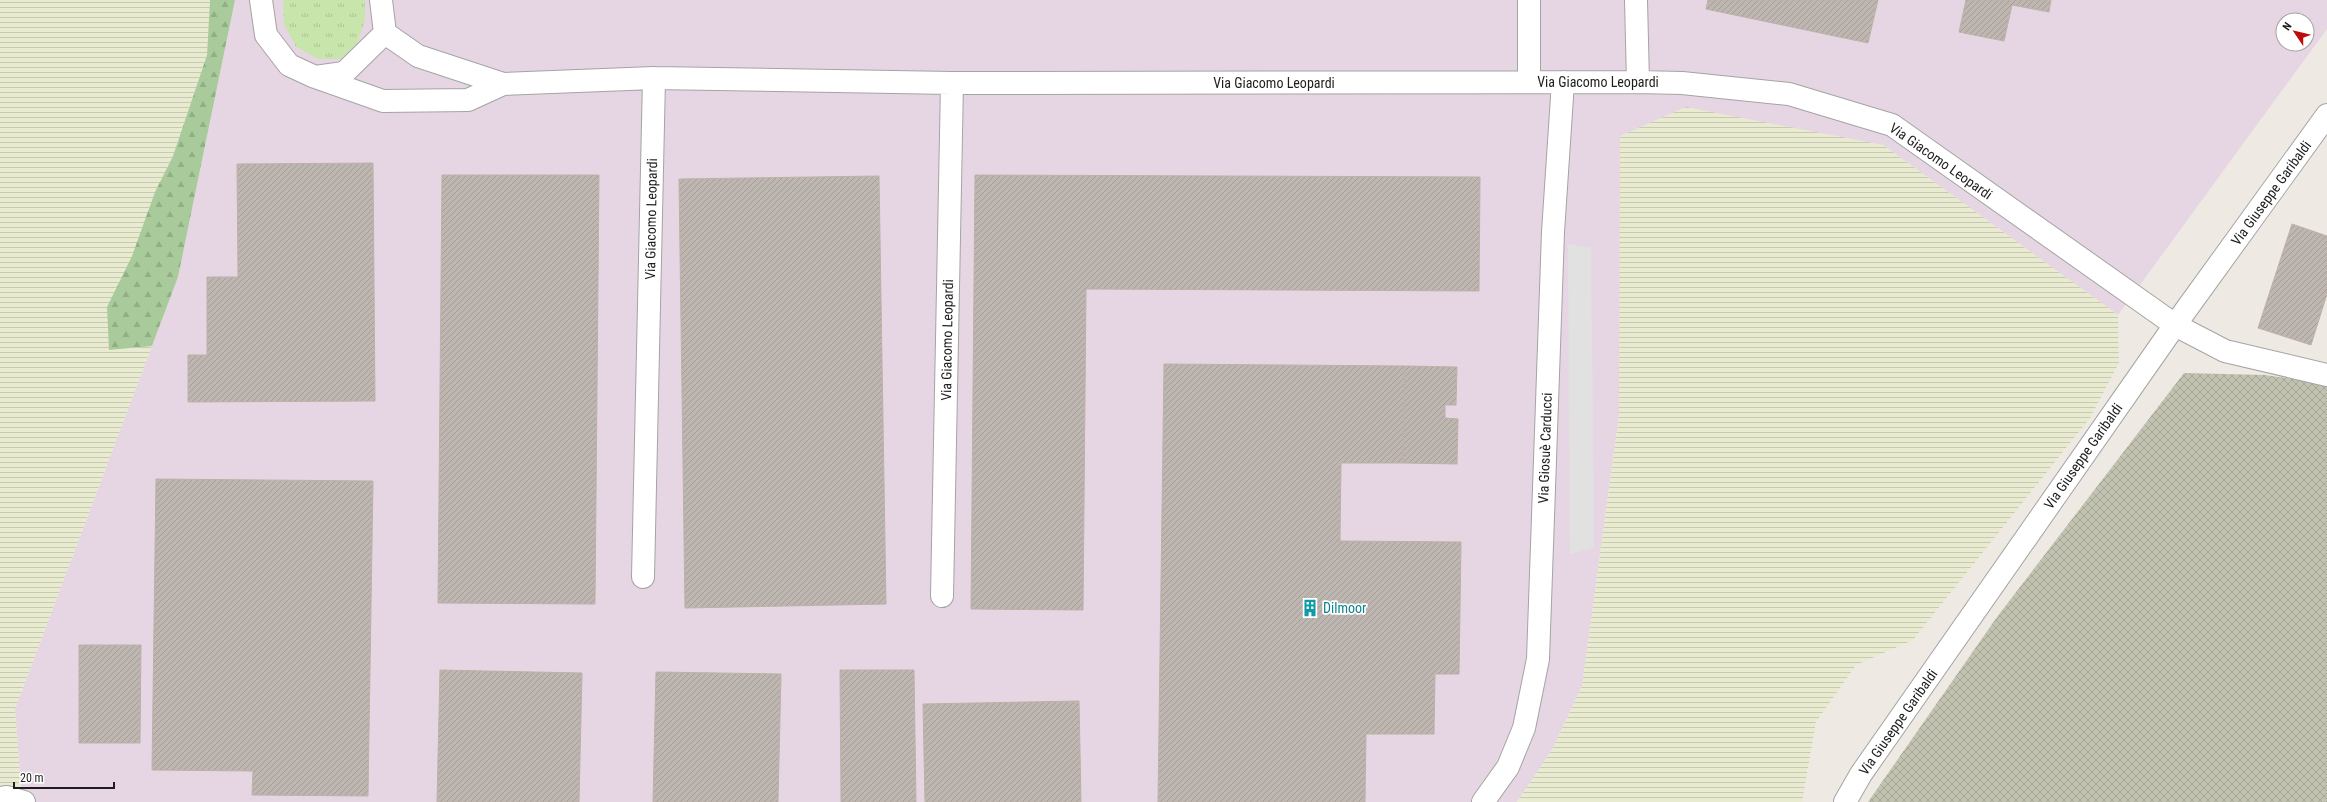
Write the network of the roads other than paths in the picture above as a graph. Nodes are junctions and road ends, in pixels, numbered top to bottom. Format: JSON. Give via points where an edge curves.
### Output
{"nodes":[{"id":1,"x":261,"y":0,"type":"edge"},
{"id":2,"x":381,"y":0,"type":"edge"},
{"id":3,"x":1529,"y":0,"type":"edge"},
{"id":4,"x":1636,"y":0,"type":"edge"},
{"id":5,"x":385,"y":33,"type":"junction"},
{"id":6,"x":315,"y":77,"type":"junction"},
{"id":7,"x":654,"y":78,"type":"junction"},
{"id":8,"x":1529,"y":82,"type":"junction"},
{"id":9,"x":1563,"y":82,"type":"junction"},
{"id":10,"x":1638,"y":82,"type":"junction"},
{"id":11,"x":952,"y":83,"type":"junction"},
{"id":12,"x":503,"y":84,"type":"junction"},
{"id":13,"x":2327,"y":115,"type":"edge"},
{"id":14,"x":2175,"y":325,"type":"junction"},
{"id":15,"x":2327,"y":375,"type":"edge"},
{"id":16,"x":643,"y":577,"type":"dead end"},
{"id":17,"x":942,"y":596,"type":"dead end"},
{"id":18,"x":0,"y":798,"type":"edge"},
{"id":19,"x":24,"y":802,"type":"edge"},
{"id":20,"x":1483,"y":802,"type":"edge"},
{"id":21,"x":1845,"y":802,"type":"edge"}],
"edges":[{"from":1,"to":6,"type":"street","name":"Via Giacomo Leopardi","via":[[266,35],[289,65]]},
{"from":2,"to":5,"type":"street"},
{"from":3,"to":8,"type":"street"},
{"from":4,"to":10,"type":"street"},
{"from":5,"to":6,"type":"street","via":[[344,73]]},
{"from":5,"to":12,"type":"street","name":"Via Giacomo Leopardi","via":[[418,56]]},
{"from":6,"to":12,"type":"street","name":"Via Giacomo Leopardi","via":[[383,101],[468,100]]},
{"from":7,"to":11,"type":"street","name":"Via Giacomo Leopardi"},
{"from":7,"to":12,"type":"street","name":"Via Giacomo Leopardi"},
{"from":7,"to":16,"type":"street","name":"Via Giacomo Leopardi"},
{"from":8,"to":9,"type":"street","name":"Via Giacomo Leopardi"},
{"from":8,"to":11,"type":"street","name":"Via Giacomo Leopardi"},
{"from":9,"to":10,"type":"street","name":"Via Giacomo Leopardi"},
{"from":9,"to":20,"type":"street","name":"Via Giosuè Carducci","via":[[1554,232],[1538,659],[1524,728],[1508,767]]},
{"from":10,"to":14,"type":"street","name":"Via Giacomo Leopardi","via":[[1682,83],[1789,94],[1892,125]]},
{"from":11,"to":17,"type":"street","name":"Via Giacomo Leopardi"},
{"from":13,"to":14,"type":"street","name":"Via Giuseppe Garibaldi"},
{"from":14,"to":15,"type":"street","name":"Via Giacomo Leopardi","via":[[2225,351]]},
{"from":14,"to":21,"type":"street","name":"Via Giuseppe Garibaldi","via":[[1861,774]]},
{"from":18,"to":19,"type":"street","via":[[7,797]]}]}
